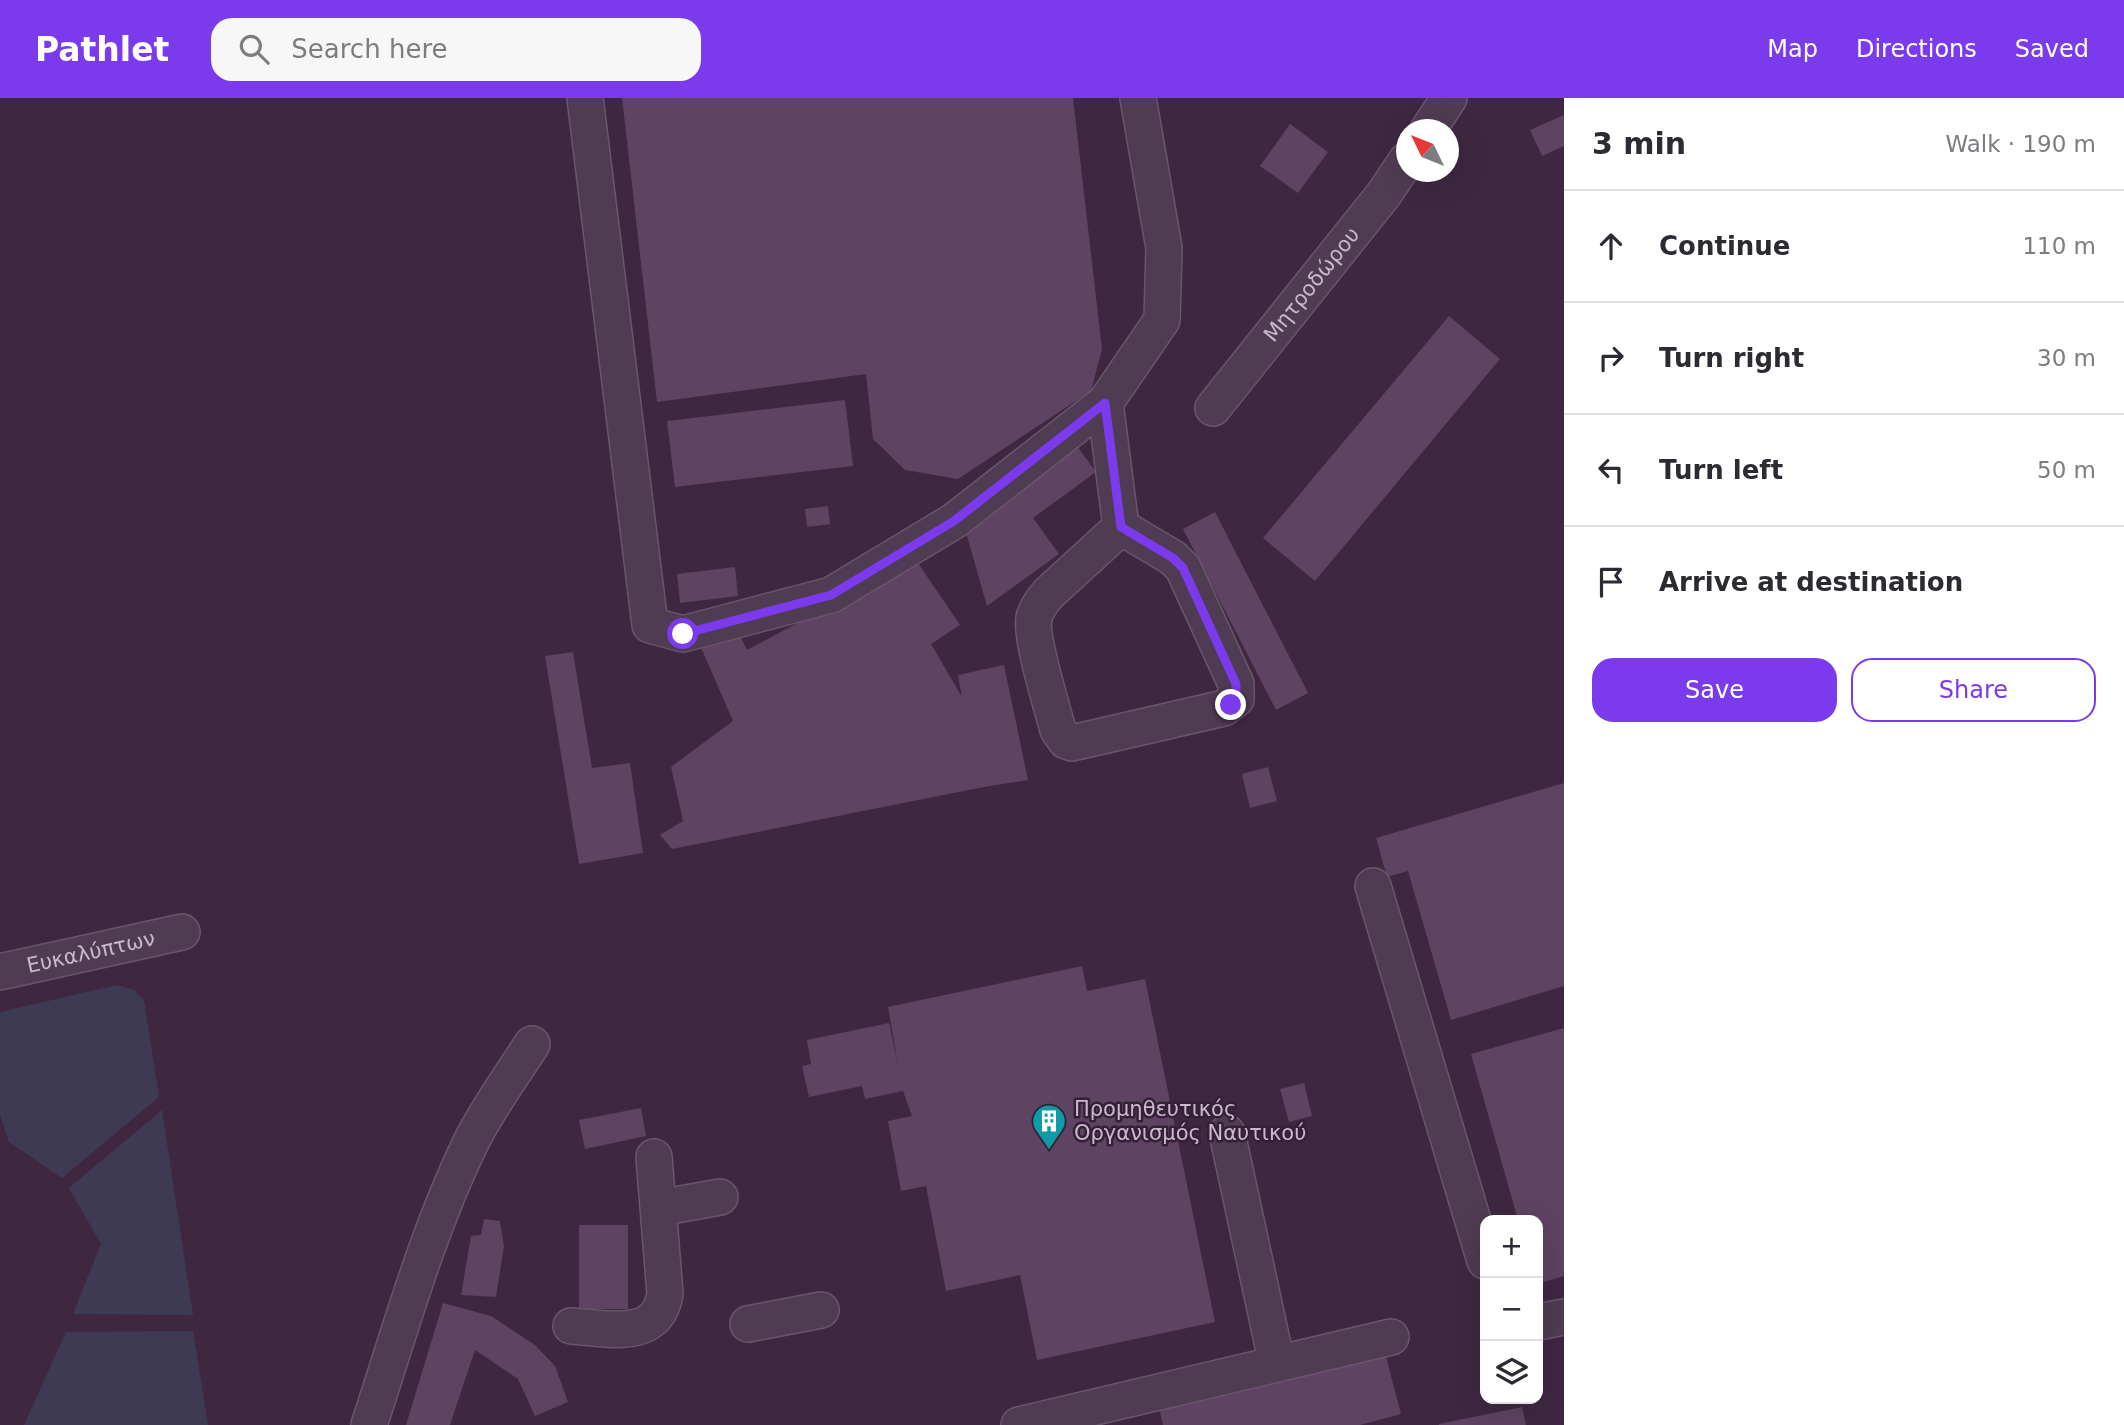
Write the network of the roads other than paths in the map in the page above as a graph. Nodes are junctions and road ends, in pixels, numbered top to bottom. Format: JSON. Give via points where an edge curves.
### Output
{"nodes":[{"id":1,"x":585,"y":98,"type":"edge"},
{"id":2,"x":1138,"y":98,"type":"edge"},
{"id":3,"x":1449,"y":98,"type":"edge"},
{"id":4,"x":1435,"y":119,"type":"edge"},
{"id":5,"x":1396,"y":176,"type":"edge"},
{"id":6,"x":1105,"y":403,"type":"junction"},
{"id":7,"x":1213,"y":408,"type":"dead end"},
{"id":8,"x":1121,"y":527,"type":"junction"},
{"id":9,"x":1373,"y":886,"type":"dead end"},
{"id":10,"x":182,"y":932,"type":"dead end"},
{"id":11,"x":0,"y":972,"type":"edge"},
{"id":12,"x":532,"y":1044,"type":"dead end"},
{"id":13,"x":1227,"y":1133,"type":"dead end"},
{"id":14,"x":654,"y":1157,"type":"dead end"},
{"id":15,"x":720,"y":1197,"type":"dead end"},
{"id":16,"x":659,"y":1208,"type":"junction"},
{"id":17,"x":1480,"y":1244,"type":"edge"},
{"id":18,"x":821,"y":1310,"type":"dead end"},
{"id":19,"x":1564,"y":1317,"type":"edge"},
{"id":20,"x":1543,"y":1321,"type":"edge"},
{"id":21,"x":748,"y":1324,"type":"dead end"},
{"id":22,"x":571,"y":1326,"type":"dead end"},
{"id":23,"x":1391,"y":1337,"type":"dead end"},
{"id":24,"x":1277,"y":1364,"type":"junction"},
{"id":25,"x":369,"y":1425,"type":"edge"},
{"id":26,"x":1019,"y":1425,"type":"edge"}],
"edges":[{"from":1,"to":6,"type":"street","via":[[650,625],[683,634],[831,595],[954,521]]},
{"from":2,"to":6,"type":"street","via":[[1164,248],[1162,320]]},
{"from":3,"to":4,"type":"street"},
{"from":5,"to":7,"type":"street","name":"Μητροδώρου"},
{"from":6,"to":8,"type":"street"},
{"from":8,"to":8,"type":"street","via":[[1041,601],[1034,619],[1058,730],[1072,743],[1224,708],[1231,705],[1237,691],[1183,568]]},
{"from":9,"to":17,"type":"street"},
{"from":10,"to":11,"type":"street","name":"Ευκαλύπτων"},
{"from":12,"to":25,"type":"street","via":[[471,1142],[449,1192]]},
{"from":13,"to":24,"type":"street"},
{"from":14,"to":16,"type":"street"},
{"from":15,"to":16,"type":"street"},
{"from":16,"to":22,"type":"street","via":[[665,1294],[659,1314],[631,1329]]},
{"from":18,"to":21,"type":"street"},
{"from":19,"to":20,"type":"street"},
{"from":23,"to":24,"type":"street"},
{"from":24,"to":26,"type":"street"}]}
